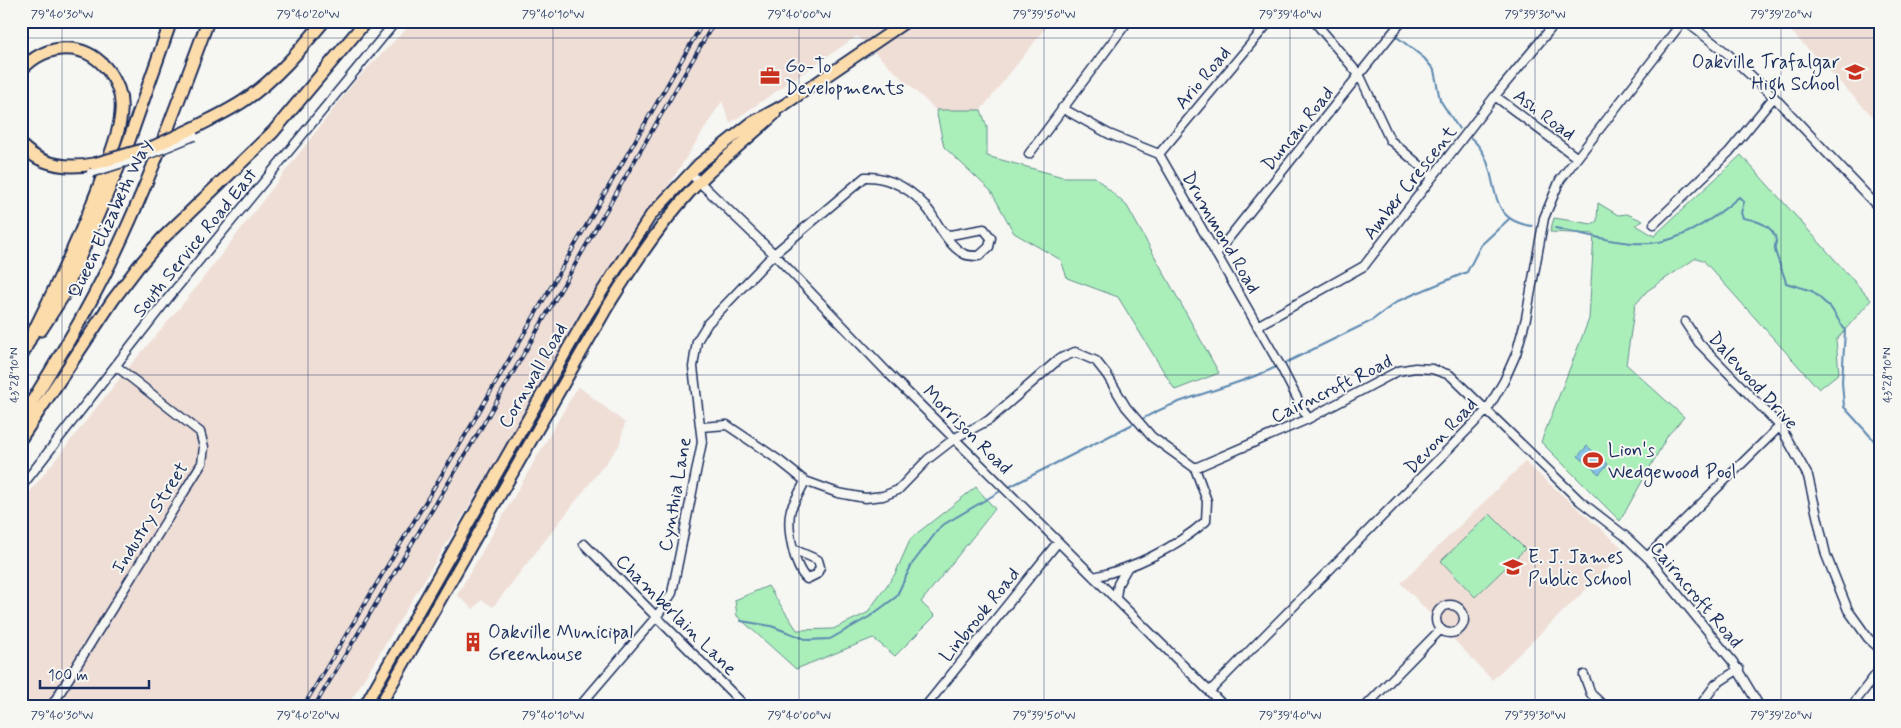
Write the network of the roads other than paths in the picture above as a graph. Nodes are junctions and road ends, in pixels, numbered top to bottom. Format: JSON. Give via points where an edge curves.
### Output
{"nodes":[{"id":1,"x":25,"y":21,"type":"edge"},
{"id":2,"x":171,"y":21,"type":"edge"},
{"id":3,"x":208,"y":21,"type":"edge"},
{"id":4,"x":324,"y":21,"type":"edge"},
{"id":5,"x":366,"y":21,"type":"edge"},
{"id":6,"x":396,"y":21,"type":"edge"},
{"id":7,"x":907,"y":21,"type":"edge"},
{"id":8,"x":1128,"y":21,"type":"edge"},
{"id":9,"x":1270,"y":21,"type":"edge"},
{"id":10,"x":1314,"y":21,"type":"edge"},
{"id":11,"x":1402,"y":21,"type":"edge"},
{"id":12,"x":1556,"y":21,"type":"edge"},
{"id":13,"x":1684,"y":21,"type":"edge"},
{"id":14,"x":21,"y":25,"type":"edge"},
{"id":15,"x":21,"y":70,"type":"edge"},
{"id":16,"x":1360,"y":76,"type":"junction"},
{"id":17,"x":1495,"y":96,"type":"junction"},
{"id":18,"x":1774,"y":97,"type":"junction"},
{"id":19,"x":784,"y":104,"type":"junction"},
{"id":20,"x":1062,"y":108,"type":"junction"},
{"id":21,"x":21,"y":145,"type":"edge"},
{"id":22,"x":1029,"y":154,"type":"dead end"},
{"id":23,"x":1159,"y":154,"type":"junction"},
{"id":24,"x":1576,"y":157,"type":"junction"},
{"id":25,"x":690,"y":173,"type":"junction"},
{"id":26,"x":1432,"y":176,"type":"junction"},
{"id":27,"x":700,"y":182,"type":"junction"},
{"id":28,"x":1880,"y":209,"type":"edge"},
{"id":29,"x":1654,"y":224,"type":"dead end"},
{"id":30,"x":944,"y":233,"type":"junction"},
{"id":31,"x":774,"y":254,"type":"junction"},
{"id":32,"x":1216,"y":254,"type":"junction"},
{"id":33,"x":1685,"y":322,"type":"dead end"},
{"id":34,"x":1257,"y":326,"type":"junction"},
{"id":35,"x":21,"y":358,"type":"edge"},
{"id":36,"x":116,"y":366,"type":"junction"},
{"id":37,"x":1487,"y":410,"type":"junction"},
{"id":38,"x":1308,"y":419,"type":"junction"},
{"id":39,"x":21,"y":420,"type":"edge"},
{"id":40,"x":701,"y":426,"type":"junction"},
{"id":41,"x":1780,"y":426,"type":"junction"},
{"id":42,"x":21,"y":438,"type":"edge"},
{"id":43,"x":955,"y":438,"type":"junction"},
{"id":44,"x":1194,"y":468,"type":"junction"},
{"id":45,"x":805,"y":481,"type":"junction"},
{"id":46,"x":21,"y":487,"type":"edge"},
{"id":47,"x":1058,"y":542,"type":"junction"},
{"id":48,"x":584,"y":544,"type":"dead end"},
{"id":49,"x":793,"y":549,"type":"dead end"},
{"id":50,"x":1646,"y":557,"type":"junction"},
{"id":51,"x":1128,"y":568,"type":"junction"},
{"id":52,"x":1094,"y":577,"type":"junction"},
{"id":53,"x":1116,"y":598,"type":"junction"},
{"id":54,"x":657,"y":616,"type":"junction"},
{"id":55,"x":1441,"y":629,"type":"dead end"},
{"id":56,"x":1880,"y":649,"type":"edge"},
{"id":57,"x":1739,"y":669,"type":"junction"},
{"id":58,"x":1880,"y":669,"type":"edge"},
{"id":59,"x":1584,"y":675,"type":"dead end"},
{"id":60,"x":1210,"y":691,"type":"junction"},
{"id":61,"x":51,"y":707,"type":"edge"},
{"id":62,"x":364,"y":707,"type":"edge"},
{"id":63,"x":379,"y":707,"type":"edge"},
{"id":64,"x":579,"y":707,"type":"edge"},
{"id":65,"x":746,"y":707,"type":"edge"},
{"id":66,"x":925,"y":707,"type":"edge"},
{"id":67,"x":1225,"y":707,"type":"edge"},
{"id":68,"x":1365,"y":707,"type":"edge"},
{"id":69,"x":1605,"y":707,"type":"edge"},
{"id":70,"x":1699,"y":707,"type":"edge"},
{"id":71,"x":1760,"y":707,"type":"edge"},
{"id":72,"x":1851,"y":707,"type":"edge"}],
"edges":[{"from":1,"to":14,"type":"street"},
{"from":2,"to":35,"type":"highway","name":"Queen Elizabeth Way","via":[[125,152],[63,296]]},
{"from":3,"to":39,"type":"highway","name":"Queen Elizabeth Way","via":[[131,219],[87,308]]},
{"from":4,"to":21,"type":"highway","bridge":true,"via":[[296,56],[261,88],[194,132],[92,169],[39,159]]},
{"from":5,"to":42,"type":"highway","via":[[273,132],[162,239],[138,267]]},
{"from":6,"to":36,"type":"street","name":"South Service Road East","via":[[256,189]]},
{"from":7,"to":19,"type":"main road","name":"Cornwall Road"},
{"from":8,"to":20,"type":"street"},
{"from":9,"to":23,"type":"street","name":"Ario Road"},
{"from":10,"to":16,"type":"street"},
{"from":11,"to":16,"type":"street","name":"Duncan Road"},
{"from":12,"to":17,"type":"street","name":"Amber Crescent"},
{"from":13,"to":18,"type":"street","via":[[1728,54]]},
{"from":13,"to":24,"type":"street","name":"Devon Road"},
{"from":15,"to":35,"type":"highway","via":[[47,52],[79,50],[111,73],[122,110],[118,133],[97,193]]},
{"from":16,"to":26,"type":"street","via":[[1390,140]]},
{"from":16,"to":32,"type":"street","name":"Duncan Road"},
{"from":17,"to":24,"type":"street","name":"Ash Road"},
{"from":17,"to":26,"type":"street","name":"Amber Crescent"},
{"from":18,"to":28,"type":"street"},
{"from":18,"to":29,"type":"street","via":[[1729,152]]},
{"from":19,"to":25,"type":"main road","name":"Cornwall Road","via":[[751,123]]},
{"from":19,"to":27,"type":"main road","name":"Cornwall Road"},
{"from":20,"to":22,"type":"street"},
{"from":20,"to":23,"type":"street","via":[[1109,134]]},
{"from":23,"to":32,"type":"street","name":"Drummond Road"},
{"from":24,"to":37,"type":"street","name":"Devon Road","via":[[1560,180],[1544,218],[1526,318],[1516,354]]},
{"from":25,"to":27,"type":"street","name":"Morrison Road"},
{"from":25,"to":62,"type":"main road","name":"Cornwall Road","via":[[651,215],[596,300]]},
{"from":26,"to":34,"type":"street","name":"Amber Crescent","via":[[1364,266]]},
{"from":27,"to":31,"type":"street","name":"Morrison Road"},
{"from":27,"to":63,"type":"main road","name":"Cornwall Road","via":[[653,235],[608,306]]},
{"from":30,"to":30,"type":"street","name":"Cynthia Lane","via":[[951,244],[965,255],[980,256],[990,247],[991,238],[984,229],[950,235]]},
{"from":30,"to":31,"type":"street","name":"Cynthia Lane","via":[[929,211],[902,186],[879,176],[864,177]]},
{"from":31,"to":40,"type":"street","name":"Cynthia Lane","via":[[708,323],[697,341],[693,367]]},
{"from":31,"to":43,"type":"street","name":"Morrison Road"},
{"from":32,"to":34,"type":"street","name":"Drummond Road"},
{"from":33,"to":41,"type":"street","name":"Dalewood Drive","via":[[1699,343]]},
{"from":34,"to":38,"type":"street","name":"Drummond Road"},
{"from":36,"to":46,"type":"street","name":"South Service Road East"},
{"from":36,"to":61,"type":"street","name":"Industry Street","via":[[200,432],[204,447],[202,463]]},
{"from":37,"to":38,"type":"street","name":"Cairncroft Road","via":[[1450,375],[1415,368],[1398,371]]},
{"from":37,"to":50,"type":"street","name":"Cairncroft Road","via":[[1580,501]]},
{"from":37,"to":60,"type":"street","name":"Devon Road"},
{"from":38,"to":44,"type":"street","name":"Cairncroft Road"},
{"from":40,"to":45,"type":"street","via":[[727,425]]},
{"from":40,"to":54,"type":"street","name":"Cynthia Lane","via":[[702,442],[672,593]]},
{"from":41,"to":50,"type":"street"},
{"from":41,"to":56,"type":"street","name":"Dalewood Drive","via":[[1808,476],[1826,555],[1848,610]]},
{"from":43,"to":44,"type":"street","via":[[989,420],[1059,359],[1075,352],[1096,360],[1126,407],[1152,437]]},
{"from":43,"to":45,"type":"street","via":[[928,459],[898,490],[883,496],[865,498],[838,493]]},
{"from":43,"to":47,"type":"street","name":"Morrison Road"},
{"from":44,"to":51,"type":"street","via":[[1207,501],[1206,522],[1187,538]]},
{"from":45,"to":49,"type":"street","via":[[790,511]]},
{"from":47,"to":52,"type":"street","name":"Morrison Road"},
{"from":47,"to":66,"type":"street","name":"Linbrook Road"},
{"from":48,"to":54,"type":"street","name":"Chamberlain Lane"},
{"from":50,"to":57,"type":"street","name":"Cairncroft Road"},
{"from":51,"to":52,"type":"street"},
{"from":51,"to":53,"type":"street","via":[[1118,584]]},
{"from":52,"to":53,"type":"street","name":"Morrison Road"},
{"from":53,"to":60,"type":"street","name":"Morrison Road"},
{"from":54,"to":64,"type":"street","name":"Cynthia Lane"},
{"from":54,"to":65,"type":"street","name":"Chamberlain Lane"},
{"from":55,"to":68,"type":"street"},
{"from":57,"to":70,"type":"street","via":[[1716,684]]},
{"from":57,"to":71,"type":"street","name":"Cairncroft Road"},
{"from":58,"to":72,"type":"street"},
{"from":59,"to":69,"type":"street","via":[[1591,694]]},
{"from":60,"to":67,"type":"street","name":"Morrison Road"}]}
